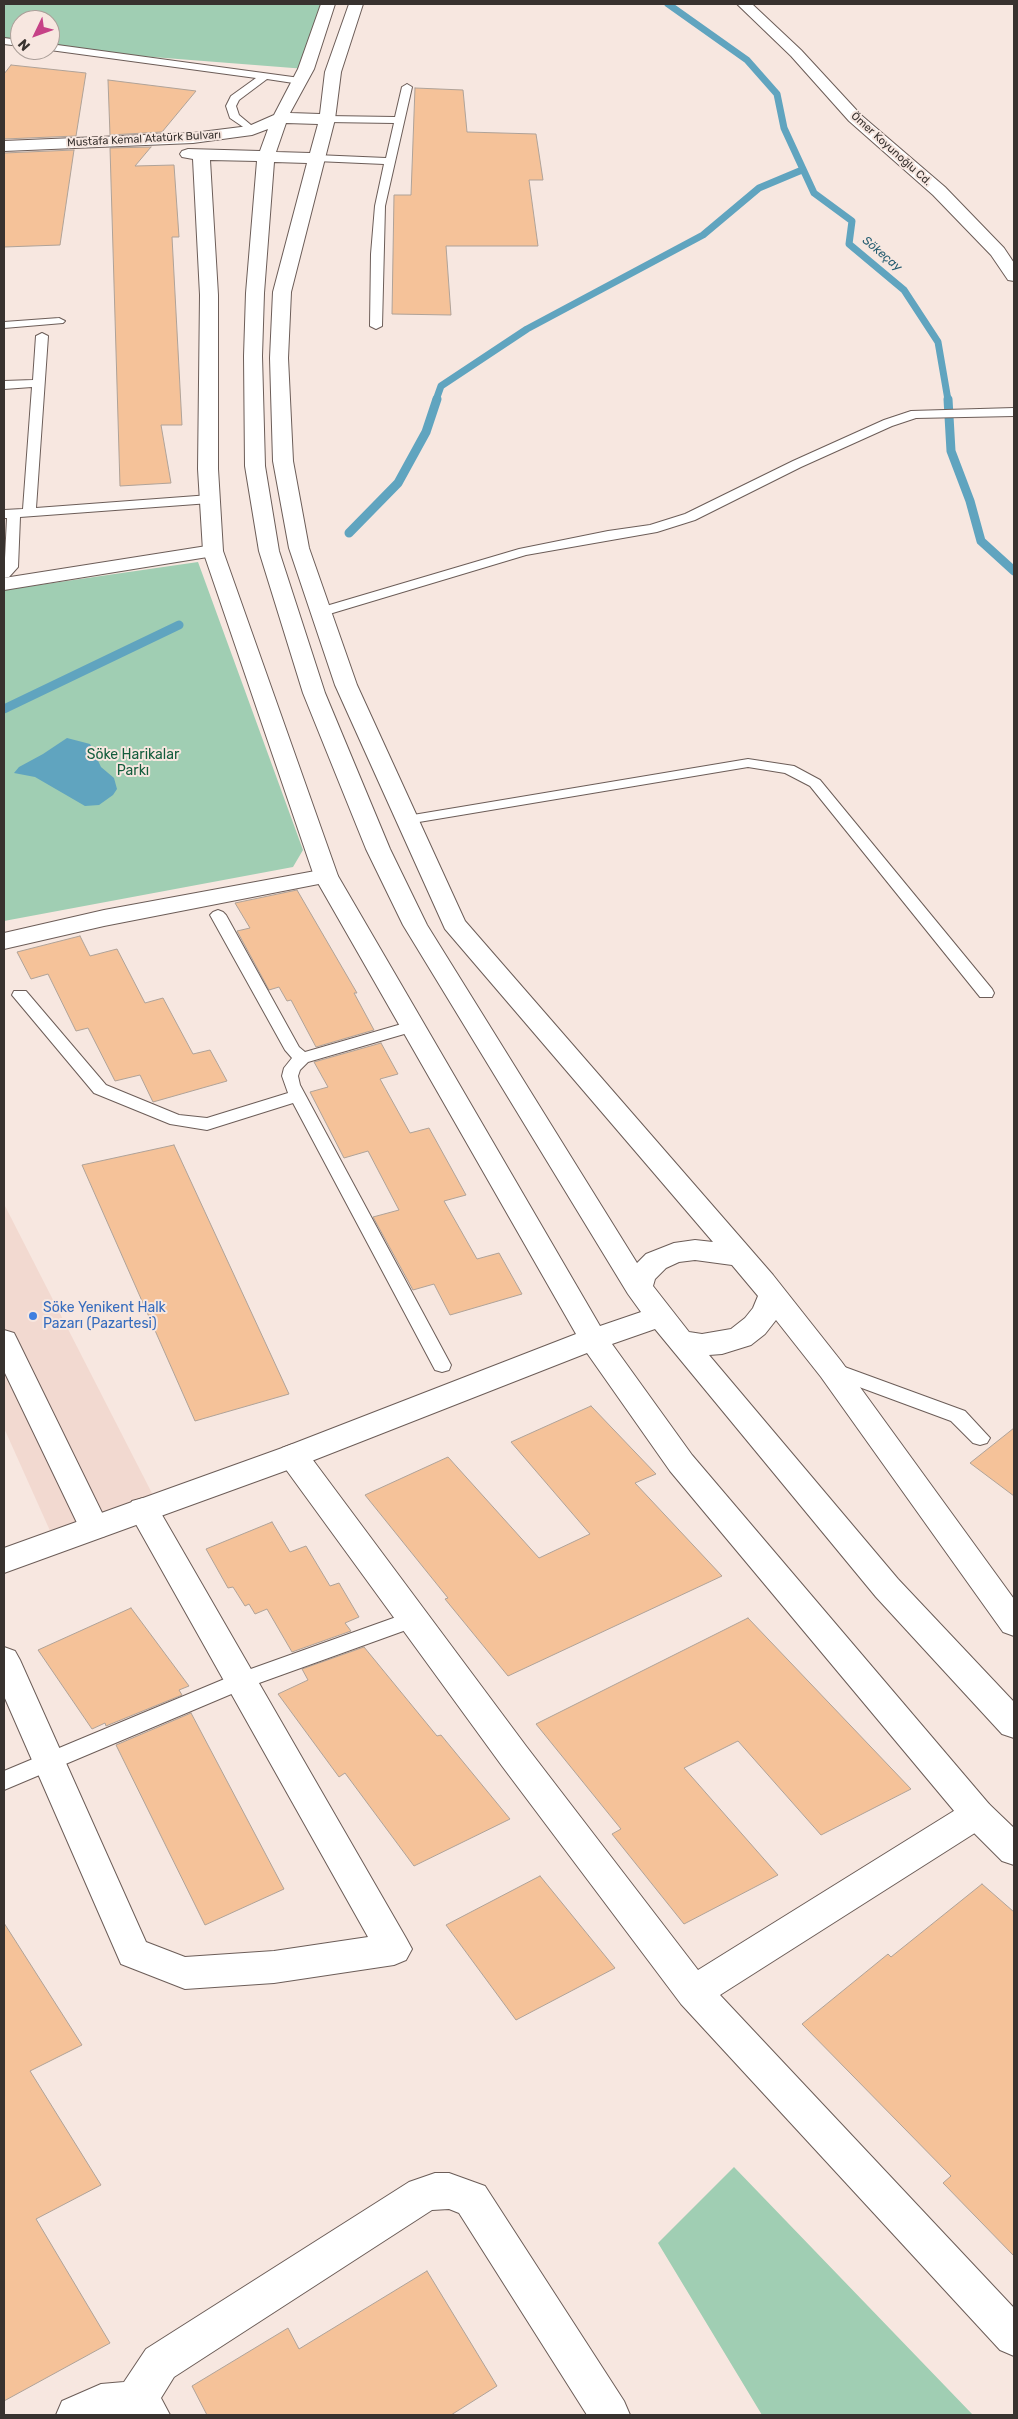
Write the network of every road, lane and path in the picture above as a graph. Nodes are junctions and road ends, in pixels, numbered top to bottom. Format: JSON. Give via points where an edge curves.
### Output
{"nodes":[{"id":1,"x":328,"y":4,"type":"edge"},
{"id":2,"x":356,"y":4,"type":"edge"},
{"id":3,"x":744,"y":4,"type":"edge"},
{"id":4,"x":60,"y":48,"type":"edge"},
{"id":5,"x":265,"y":76,"type":"junction"},
{"id":6,"x":300,"y":81,"type":"junction"},
{"id":7,"x":408,"y":88,"type":"dead end"},
{"id":8,"x":280,"y":118,"type":"junction"},
{"id":9,"x":327,"y":119,"type":"junction"},
{"id":10,"x":399,"y":120,"type":"junction"},
{"id":11,"x":252,"y":130,"type":"junction"},
{"id":12,"x":4,"y":146,"type":"edge"},
{"id":13,"x":201,"y":154,"type":"junction"},
{"id":14,"x":266,"y":156,"type":"junction"},
{"id":15,"x":316,"y":158,"type":"junction"},
{"id":16,"x":4,"y":160,"type":"edge"},
{"id":17,"x":390,"y":161,"type":"junction"},
{"id":18,"x":1014,"y":276,"type":"edge"},
{"id":19,"x":59,"y":322,"type":"dead end"},
{"id":20,"x":4,"y":326,"type":"edge"},
{"id":21,"x":376,"y":326,"type":"dead end"},
{"id":22,"x":42,"y":336,"type":"dead end"},
{"id":23,"x":38,"y":383,"type":"junction"},
{"id":24,"x":4,"y":385,"type":"edge"},
{"id":25,"x":1014,"y":412,"type":"edge"},
{"id":26,"x":210,"y":499,"type":"junction"},
{"id":27,"x":29,"y":512,"type":"junction"},
{"id":28,"x":9,"y":514,"type":"edge"},
{"id":29,"x":213,"y":551,"type":"junction"},
{"id":30,"x":4,"y":574,"type":"edge"},
{"id":31,"x":4,"y":584,"type":"edge"},
{"id":32,"x":321,"y":612,"type":"junction"},
{"id":33,"x":407,"y":820,"type":"junction"},
{"id":34,"x":326,"y":876,"type":"junction"},
{"id":35,"x":218,"y":915,"type":"dead end"},
{"id":36,"x":4,"y":941,"type":"edge"},
{"id":37,"x":986,"y":993,"type":"dead end"},
{"id":38,"x":20,"y":995,"type":"dead end"},
{"id":39,"x":412,"y":1026,"type":"junction"},
{"id":40,"x":302,"y":1058,"type":"junction"},
{"id":41,"x":298,"y":1096,"type":"junction"},
{"id":42,"x":741,"y":1256,"type":"junction"},
{"id":43,"x":638,"y":1287,"type":"junction"},
{"id":44,"x":772,"y":1295,"type":"junction"},
{"id":45,"x":660,"y":1316,"type":"junction"},
{"id":46,"x":594,"y":1339,"type":"junction"},
{"id":47,"x":4,"y":1341,"type":"edge"},
{"id":48,"x":680,"y":1341,"type":"junction"},
{"id":49,"x":442,"y":1365,"type":"dead end"},
{"id":50,"x":830,"y":1369,"type":"junction"},
{"id":51,"x":980,"y":1438,"type":"dead end"},
{"id":52,"x":294,"y":1456,"type":"junction"},
{"id":53,"x":143,"y":1510,"type":"junction"},
{"id":54,"x":94,"y":1527,"type":"junction"},
{"id":55,"x":4,"y":1561,"type":"edge"},
{"id":56,"x":413,"y":1619,"type":"junction"},
{"id":57,"x":1014,"y":1623,"type":"edge"},
{"id":58,"x":4,"y":1660,"type":"edge"},
{"id":59,"x":241,"y":1681,"type":"junction"},
{"id":60,"x":1014,"y":1724,"type":"edge"},
{"id":61,"x":49,"y":1762,"type":"junction"},
{"id":62,"x":4,"y":1781,"type":"edge"},
{"id":63,"x":977,"y":1814,"type":"junction"},
{"id":64,"x":1014,"y":1850,"type":"edge"},
{"id":65,"x":694,"y":1992,"type":"junction"},
{"id":66,"x":1014,"y":2336,"type":"edge"},
{"id":67,"x":142,"y":2408,"type":"edge"},
{"id":68,"x":76,"y":2415,"type":"edge"},
{"id":69,"x":610,"y":2415,"type":"edge"}],
"edges":[{"from":1,"to":6,"type":"street"},
{"from":2,"to":9,"type":"street","via":[[333,72]]},
{"from":3,"to":18,"type":"street","name":"Ömer Koyunoğlu Cd.","via":[[796,53],[855,118],[939,191],[998,252]]},
{"from":4,"to":5,"type":"lane"},
{"from":5,"to":6,"type":"lane"},
{"from":5,"to":11,"type":"lane","via":[[235,98],[231,106],[234,116]]},
{"from":6,"to":8,"type":"street"},
{"from":7,"to":10,"type":"lane"},
{"from":8,"to":9,"type":"street"},
{"from":8,"to":11,"type":"street","name":"Mustafa Kemal Atatürk Bulvarı"},
{"from":8,"to":14,"type":"street"},
{"from":9,"to":10,"type":"lane"},
{"from":9,"to":15,"type":"street"},
{"from":10,"to":17,"type":"lane"},
{"from":11,"to":12,"type":"street","name":"Mustafa Kemal Atatürk Bulvarı","via":[[193,138]]},
{"from":13,"to":14,"type":"street","name":"Mustafa Kemal Atatürk Bulvarı"},
{"from":13,"to":16,"type":"street","name":"Mustafa Kemal Atatürk Bulvarı"},
{"from":13,"to":26,"type":"street","via":[[209,295]]},
{"from":14,"to":15,"type":"street","name":"Mustafa Kemal Atatürk Bulvarı"},
{"from":14,"to":43,"type":"street","via":[[255,302],[254,466],[268,551],[314,693],[378,849],[415,925]]},
{"from":15,"to":17,"type":"lane"},
{"from":15,"to":32,"type":"street","via":[[282,292],[279,358],[283,461],[299,548]]},
{"from":17,"to":21,"type":"lane","via":[[380,206]]},
{"from":19,"to":20,"type":"lane"},
{"from":22,"to":23,"type":"lane"},
{"from":23,"to":24,"type":"lane"},
{"from":23,"to":27,"type":"lane"},
{"from":25,"to":32,"type":"lane","via":[[915,414],[797,464],[690,517],[652,529],[524,552]]},
{"from":26,"to":27,"type":"lane"},
{"from":26,"to":29,"type":"street"},
{"from":27,"to":28,"type":"lane"},
{"from":28,"to":30,"type":"lane","via":[[11,567]]},
{"from":29,"to":31,"type":"street"},
{"from":29,"to":34,"type":"street"},
{"from":32,"to":33,"type":"street","via":[[346,685]]},
{"from":33,"to":37,"type":"lane","via":[[748,763],[789,769],[815,783]]},
{"from":33,"to":42,"type":"street","via":[[454,924]]},
{"from":34,"to":36,"type":"street","via":[[104,918]]},
{"from":34,"to":39,"type":"street"},
{"from":35,"to":40,"type":"lane","via":[[293,1050]]},
{"from":38,"to":41,"type":"lane","via":[[100,1089],[176,1120],[207,1124]]},
{"from":39,"to":40,"type":"lane"},
{"from":39,"to":46,"type":"street"},
{"from":40,"to":41,"type":"lane","via":[[292,1068],[290,1076]]},
{"from":41,"to":49,"type":"lane"},
{"from":42,"to":43,"type":"street","via":[[695,1250],[674,1253],[656,1262],[643,1274]]},
{"from":42,"to":44,"type":"street"},
{"from":43,"to":45,"type":"street"},
{"from":44,"to":48,"type":"street","via":[[766,1312],[740,1337],[702,1345]]},
{"from":44,"to":50,"type":"street"},
{"from":45,"to":46,"type":"street"},
{"from":45,"to":48,"type":"street"},
{"from":46,"to":52,"type":"street"},
{"from":46,"to":63,"type":"street","via":[[681,1463]]},
{"from":47,"to":54,"type":"street"},
{"from":48,"to":60,"type":"street","via":[[887,1588]]},
{"from":50,"to":51,"type":"lane","via":[[958,1416]]},
{"from":50,"to":57,"type":"street"},
{"from":52,"to":53,"type":"street"},
{"from":52,"to":56,"type":"street"},
{"from":53,"to":54,"type":"street"},
{"from":53,"to":59,"type":"street"},
{"from":54,"to":55,"type":"street"},
{"from":56,"to":59,"type":"lane"},
{"from":56,"to":65,"type":"street"},
{"from":58,"to":61,"type":"street"},
{"from":59,"to":61,"type":"lane"},
{"from":59,"to":61,"type":"street","via":[[394,1949],[274,1967],[185,1972],[133,1953]]},
{"from":61,"to":62,"type":"lane"},
{"from":63,"to":64,"type":"street"},
{"from":63,"to":65,"type":"street"},
{"from":65,"to":66,"type":"street"},
{"from":67,"to":68,"type":"street","via":[[101,2404]]},
{"from":67,"to":69,"type":"street","via":[[160,2364],[422,2195],[449,2191],[472,2200]]}]}
